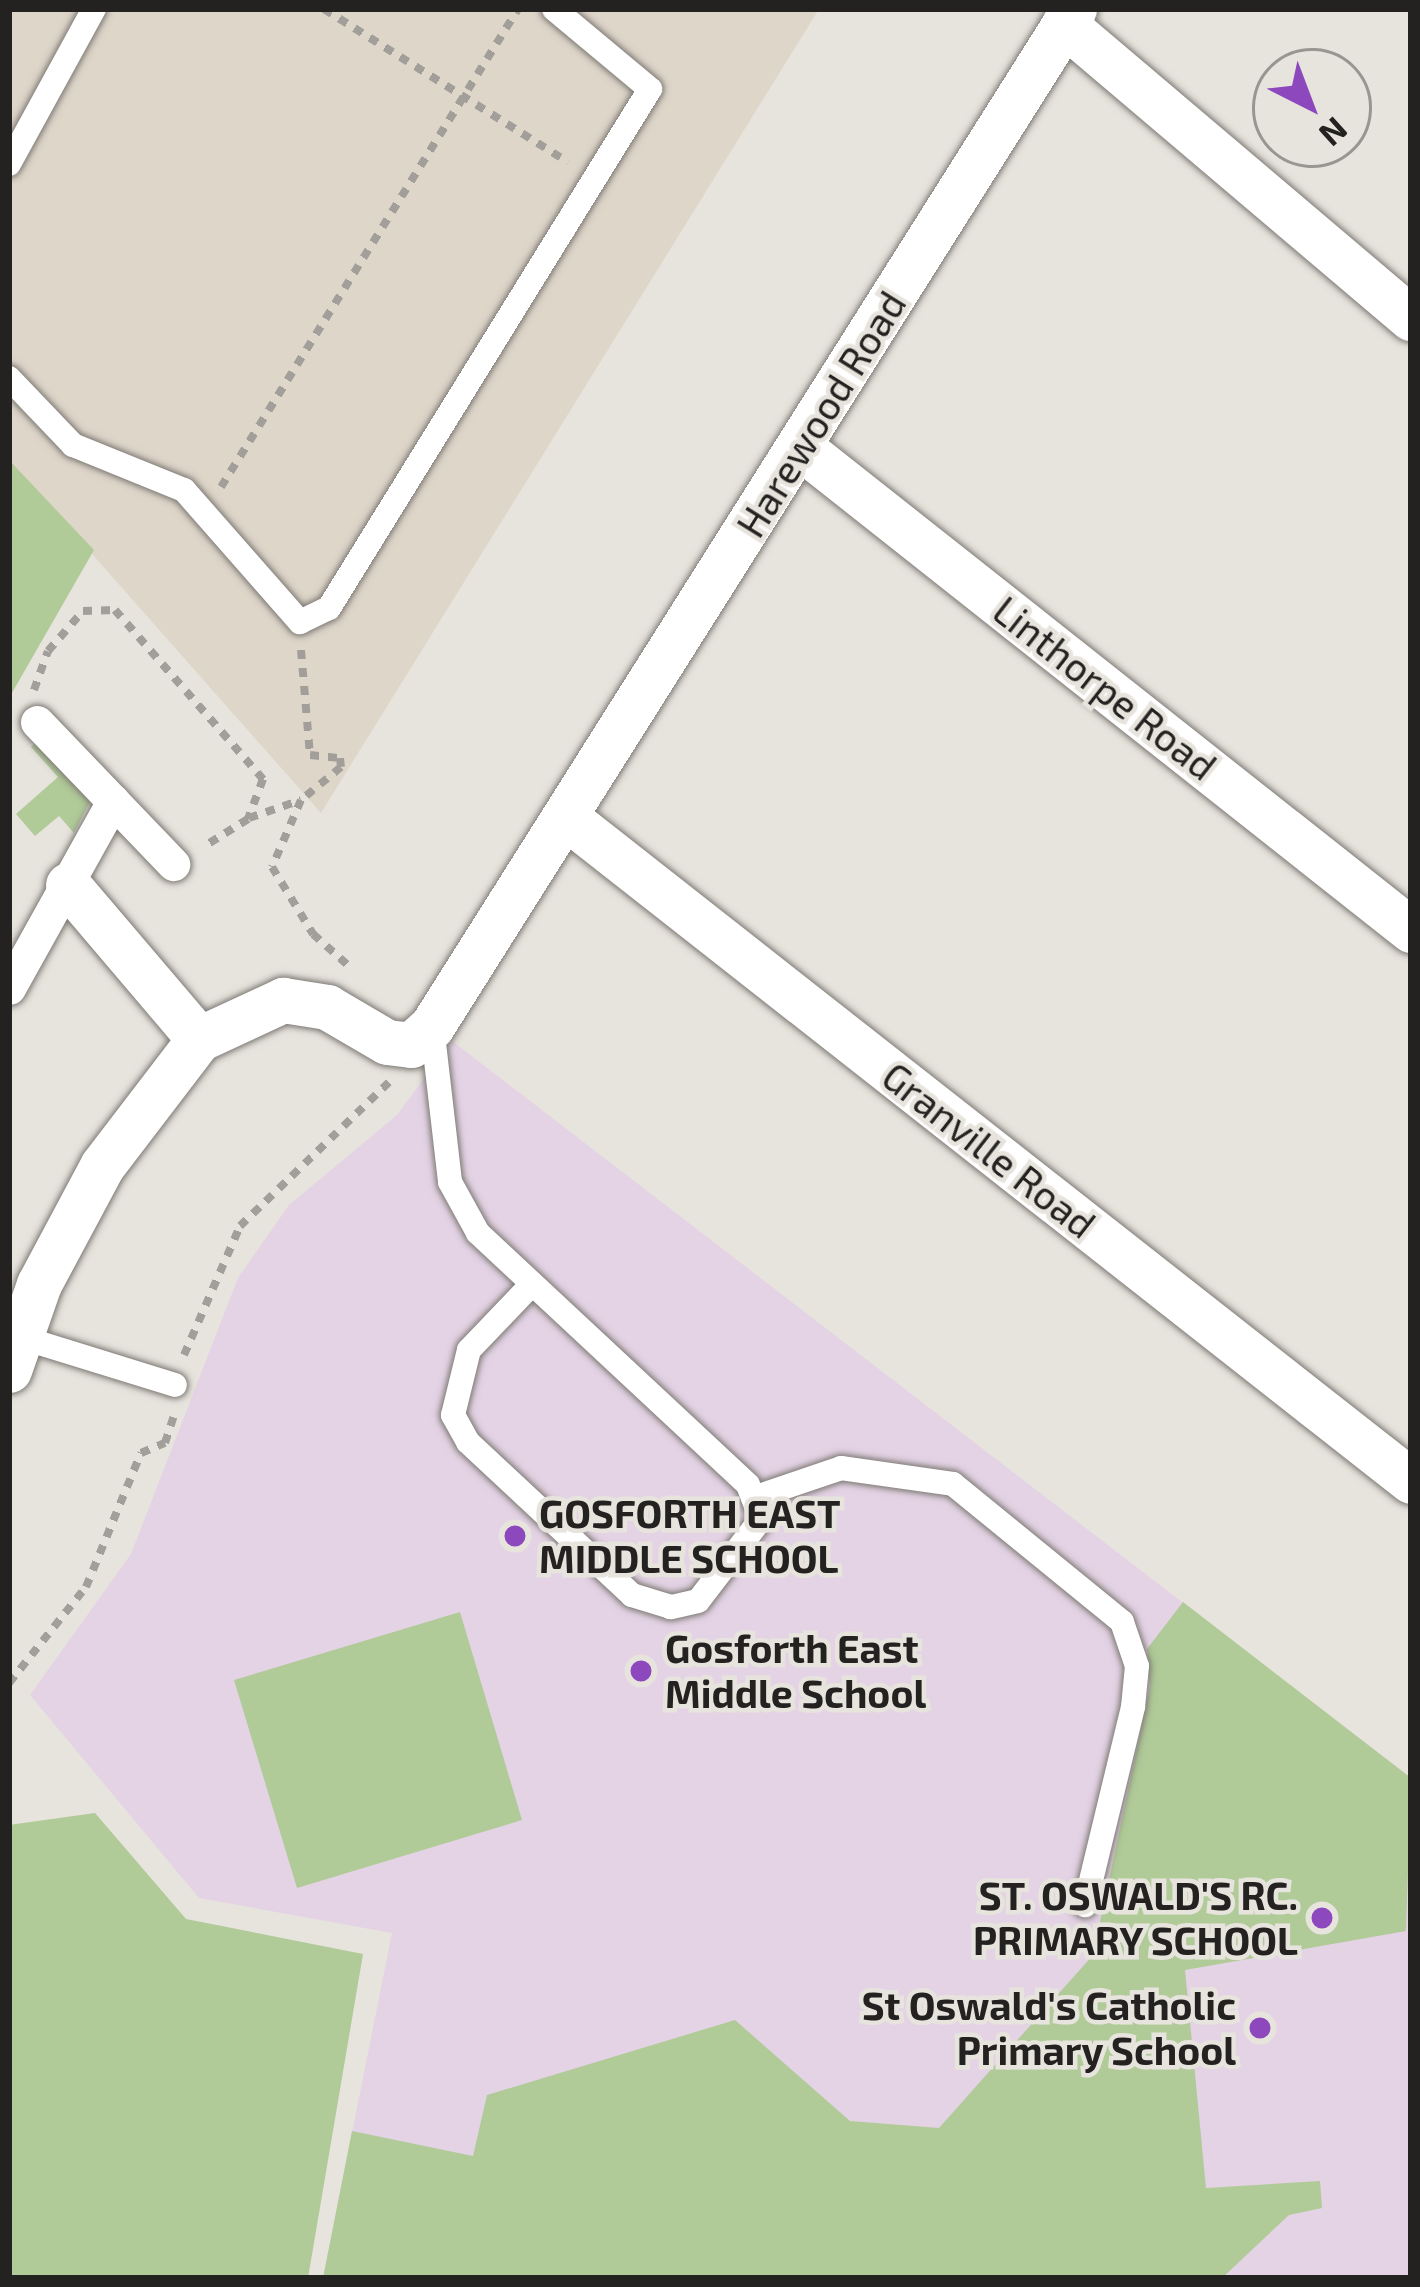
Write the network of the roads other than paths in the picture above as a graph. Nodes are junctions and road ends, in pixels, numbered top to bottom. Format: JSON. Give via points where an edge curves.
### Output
{"nodes":[{"id":1,"x":94,"y":9,"type":"edge"},
{"id":2,"x":554,"y":9,"type":"edge"},
{"id":3,"x":1069,"y":17,"type":"edge"},
{"id":4,"x":9,"y":164,"type":"edge"},
{"id":5,"x":1411,"y":318,"type":"edge"},
{"id":6,"x":9,"y":378,"type":"edge"},
{"id":7,"x":800,"y":447,"type":"junction"},
{"id":8,"x":37,"y":722,"type":"road end"},
{"id":9,"x":113,"y":801,"type":"junction"},
{"id":10,"x":568,"y":818,"type":"junction"},
{"id":11,"x":173,"y":864,"type":"road end"},
{"id":12,"x":68,"y":885,"type":"junction"},
{"id":13,"x":1411,"y":930,"type":"edge"},
{"id":14,"x":9,"y":988,"type":"edge"},
{"id":15,"x":422,"y":1036,"type":"junction"},
{"id":16,"x":200,"y":1039,"type":"junction"},
{"id":17,"x":24,"y":1279,"type":"edge"},
{"id":18,"x":532,"y":1284,"type":"junction"},
{"id":19,"x":15,"y":1353,"type":"edge"},
{"id":20,"x":175,"y":1384,"type":"road end"},
{"id":21,"x":1405,"y":1464,"type":"edge"},
{"id":22,"x":754,"y":1498,"type":"junction"},
{"id":23,"x":1085,"y":1905,"type":"dead end"}],
"edges":[{"from":1,"to":4,"type":"lane"},
{"from":2,"to":6,"type":"lane","via":[[650,89],[329,608],[300,622],[184,490],[73,446]]},
{"from":3,"to":5,"type":"street"},
{"from":3,"to":7,"type":"street","name":"Harewood Road"},
{"from":7,"to":10,"type":"street","name":"Harewood Road"},
{"from":7,"to":13,"type":"street","name":"Linthorpe Road"},
{"from":8,"to":9,"type":"street"},
{"from":9,"to":11,"type":"street"},
{"from":9,"to":12,"type":"street"},
{"from":10,"to":15,"type":"street","name":"Harewood Road"},
{"from":10,"to":21,"type":"street","name":"Granville Road"},
{"from":12,"to":14,"type":"street"},
{"from":12,"to":16,"type":"street"},
{"from":15,"to":16,"type":"street","via":[[283,1000]]},
{"from":15,"to":18,"type":"lane","via":[[450,1182],[478,1233]]},
{"from":16,"to":17,"type":"street"},
{"from":17,"to":19,"type":"street"},
{"from":18,"to":22,"type":"lane"},
{"from":18,"to":22,"type":"lane","via":[[469,1350],[454,1384],[468,1442],[632,1595],[671,1607],[698,1601],[734,1567],[761,1519]]},
{"from":19,"to":20,"type":"lane"},
{"from":22,"to":23,"type":"lane","via":[[841,1468],[953,1484],[1123,1622],[1134,1643],[1133,1707]]}]}
